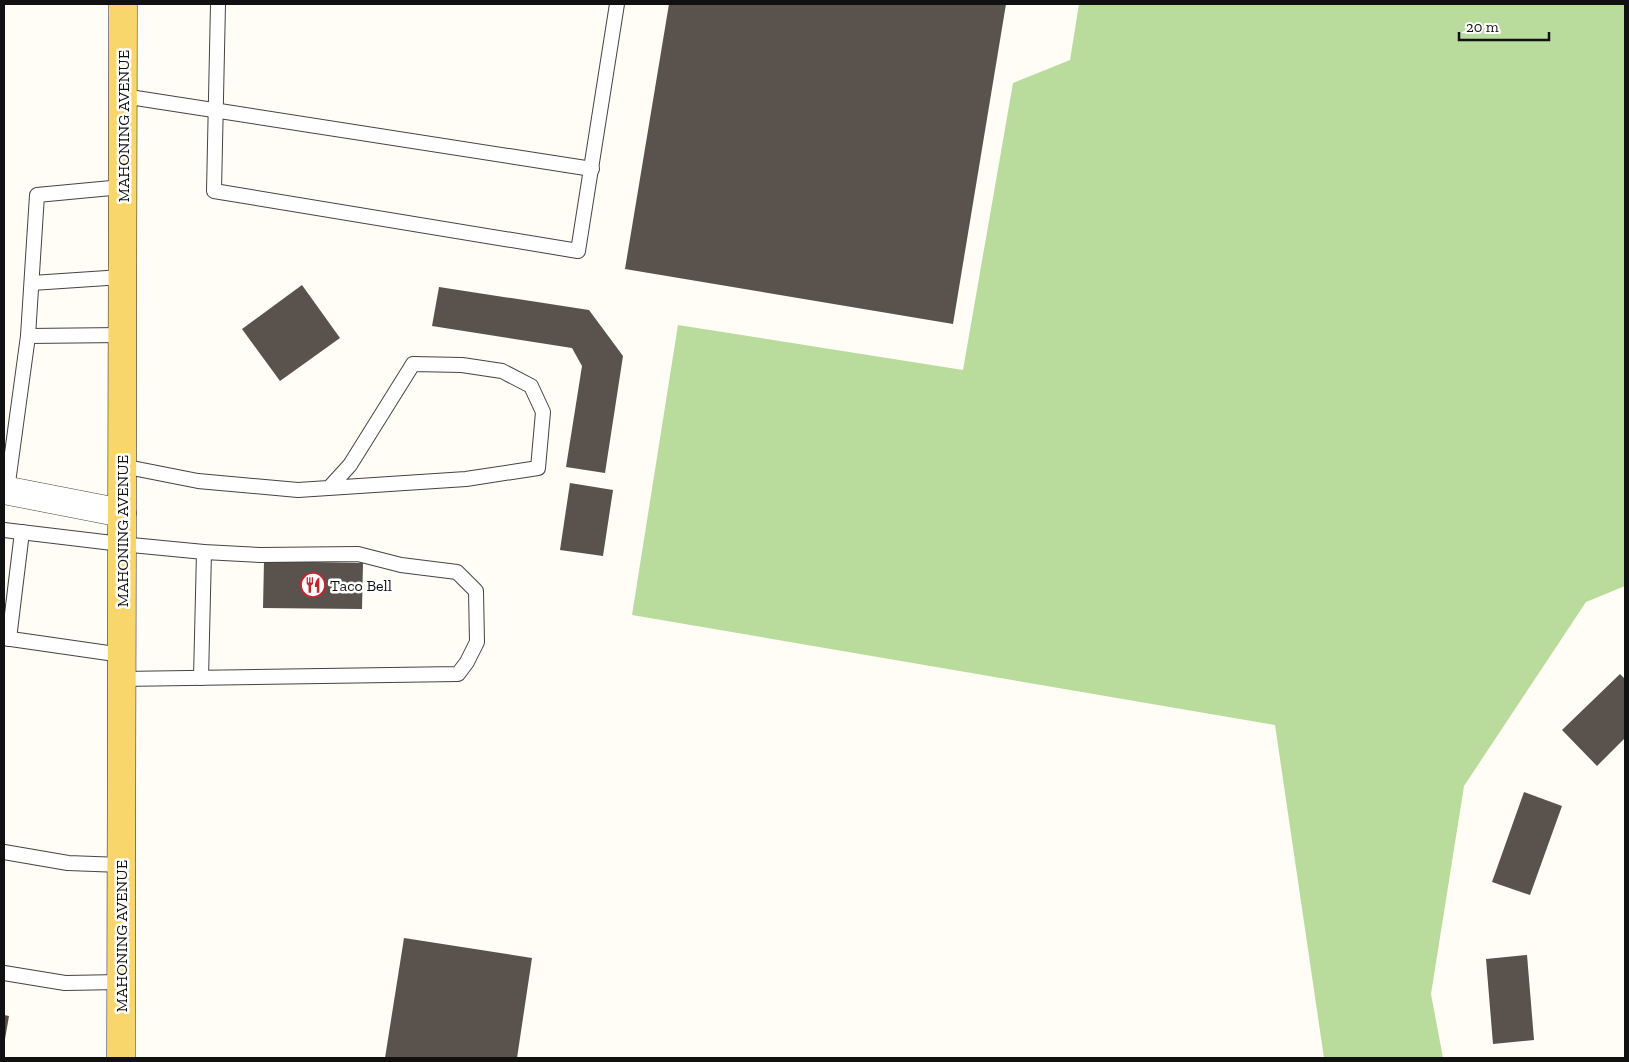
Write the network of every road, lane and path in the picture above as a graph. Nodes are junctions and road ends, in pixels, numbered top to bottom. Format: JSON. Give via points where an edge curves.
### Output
{"nodes":[{"id":1,"x":123,"y":4,"type":"edge"},
{"id":2,"x":218,"y":4,"type":"edge"},
{"id":3,"x":617,"y":4,"type":"edge"},
{"id":4,"x":123,"y":96,"type":"junction"},
{"id":5,"x":215,"y":110,"type":"junction"},
{"id":6,"x":592,"y":169,"type":"junction"},
{"id":7,"x":122,"y":187,"type":"junction"},
{"id":8,"x":122,"y":277,"type":"junction"},
{"id":9,"x":32,"y":283,"type":"junction"},
{"id":10,"x":122,"y":335,"type":"junction"},
{"id":11,"x":28,"y":336,"type":"junction"},
{"id":12,"x":122,"y":466,"type":"junction"},
{"id":13,"x":329,"y":488,"type":"junction"},
{"id":14,"x":5,"y":490,"type":"edge"},
{"id":15,"x":122,"y":513,"type":"junction"},
{"id":16,"x":4,"y":530,"type":"edge"},
{"id":17,"x":22,"y":532,"type":"junction"},
{"id":18,"x":121,"y":544,"type":"junction"},
{"id":19,"x":204,"y":552,"type":"junction"},
{"id":20,"x":5,"y":637,"type":"edge"},
{"id":21,"x":121,"y":667,"type":"junction"},
{"id":22,"x":200,"y":678,"type":"junction"},
{"id":23,"x":4,"y":852,"type":"edge"},
{"id":24,"x":121,"y":865,"type":"junction"},
{"id":25,"x":4,"y":973,"type":"edge"},
{"id":26,"x":121,"y":982,"type":"junction"},
{"id":27,"x":121,"y":1058,"type":"edge"}],
"edges":[{"from":1,"to":4,"type":"main road","name":"MAHONING AVENUE"},
{"from":2,"to":5,"type":"lane"},
{"from":3,"to":6,"type":"lane"},
{"from":4,"to":5,"type":"lane"},
{"from":4,"to":7,"type":"main road","name":"MAHONING AVENUE"},
{"from":5,"to":6,"type":"lane"},
{"from":5,"to":6,"type":"lane","via":[[214,191],[578,251]]},
{"from":7,"to":8,"type":"main road","name":"MAHONING AVENUE"},
{"from":7,"to":9,"type":"lane","via":[[37,195]]},
{"from":8,"to":9,"type":"lane"},
{"from":8,"to":10,"type":"main road","name":"MAHONING AVENUE"},
{"from":9,"to":11,"type":"lane"},
{"from":10,"to":11,"type":"lane"},
{"from":10,"to":12,"type":"main road","name":"MAHONING AVENUE"},
{"from":11,"to":14,"type":"lane"},
{"from":12,"to":13,"type":"lane","via":[[198,481],[298,490]]},
{"from":12,"to":15,"type":"main road","name":"MAHONING AVENUE"},
{"from":13,"to":13,"type":"lane","via":[[466,478],[538,468],[543,412],[531,386],[502,371],[412,364],[350,465]]},
{"from":14,"to":15,"type":"street"},
{"from":15,"to":18,"type":"main road","name":"MAHONING AVENUE"},
{"from":16,"to":17,"type":"lane"},
{"from":17,"to":18,"type":"lane"},
{"from":17,"to":20,"type":"lane"},
{"from":18,"to":19,"type":"lane"},
{"from":18,"to":21,"type":"main road","name":"MAHONING AVENUE"},
{"from":19,"to":22,"type":"lane"},
{"from":19,"to":22,"type":"lane","via":[[260,556],[358,554],[401,565],[457,572],[476,591],[478,642],[458,674]]},
{"from":20,"to":21,"type":"lane"},
{"from":21,"to":22,"type":"lane"},
{"from":21,"to":24,"type":"main road","name":"MAHONING AVENUE"},
{"from":23,"to":24,"type":"lane","via":[[68,863]]},
{"from":24,"to":26,"type":"main road","name":"MAHONING AVENUE"},
{"from":25,"to":26,"type":"lane","via":[[65,983]]},
{"from":26,"to":27,"type":"main road","name":"MAHONING AVENUE"}]}
